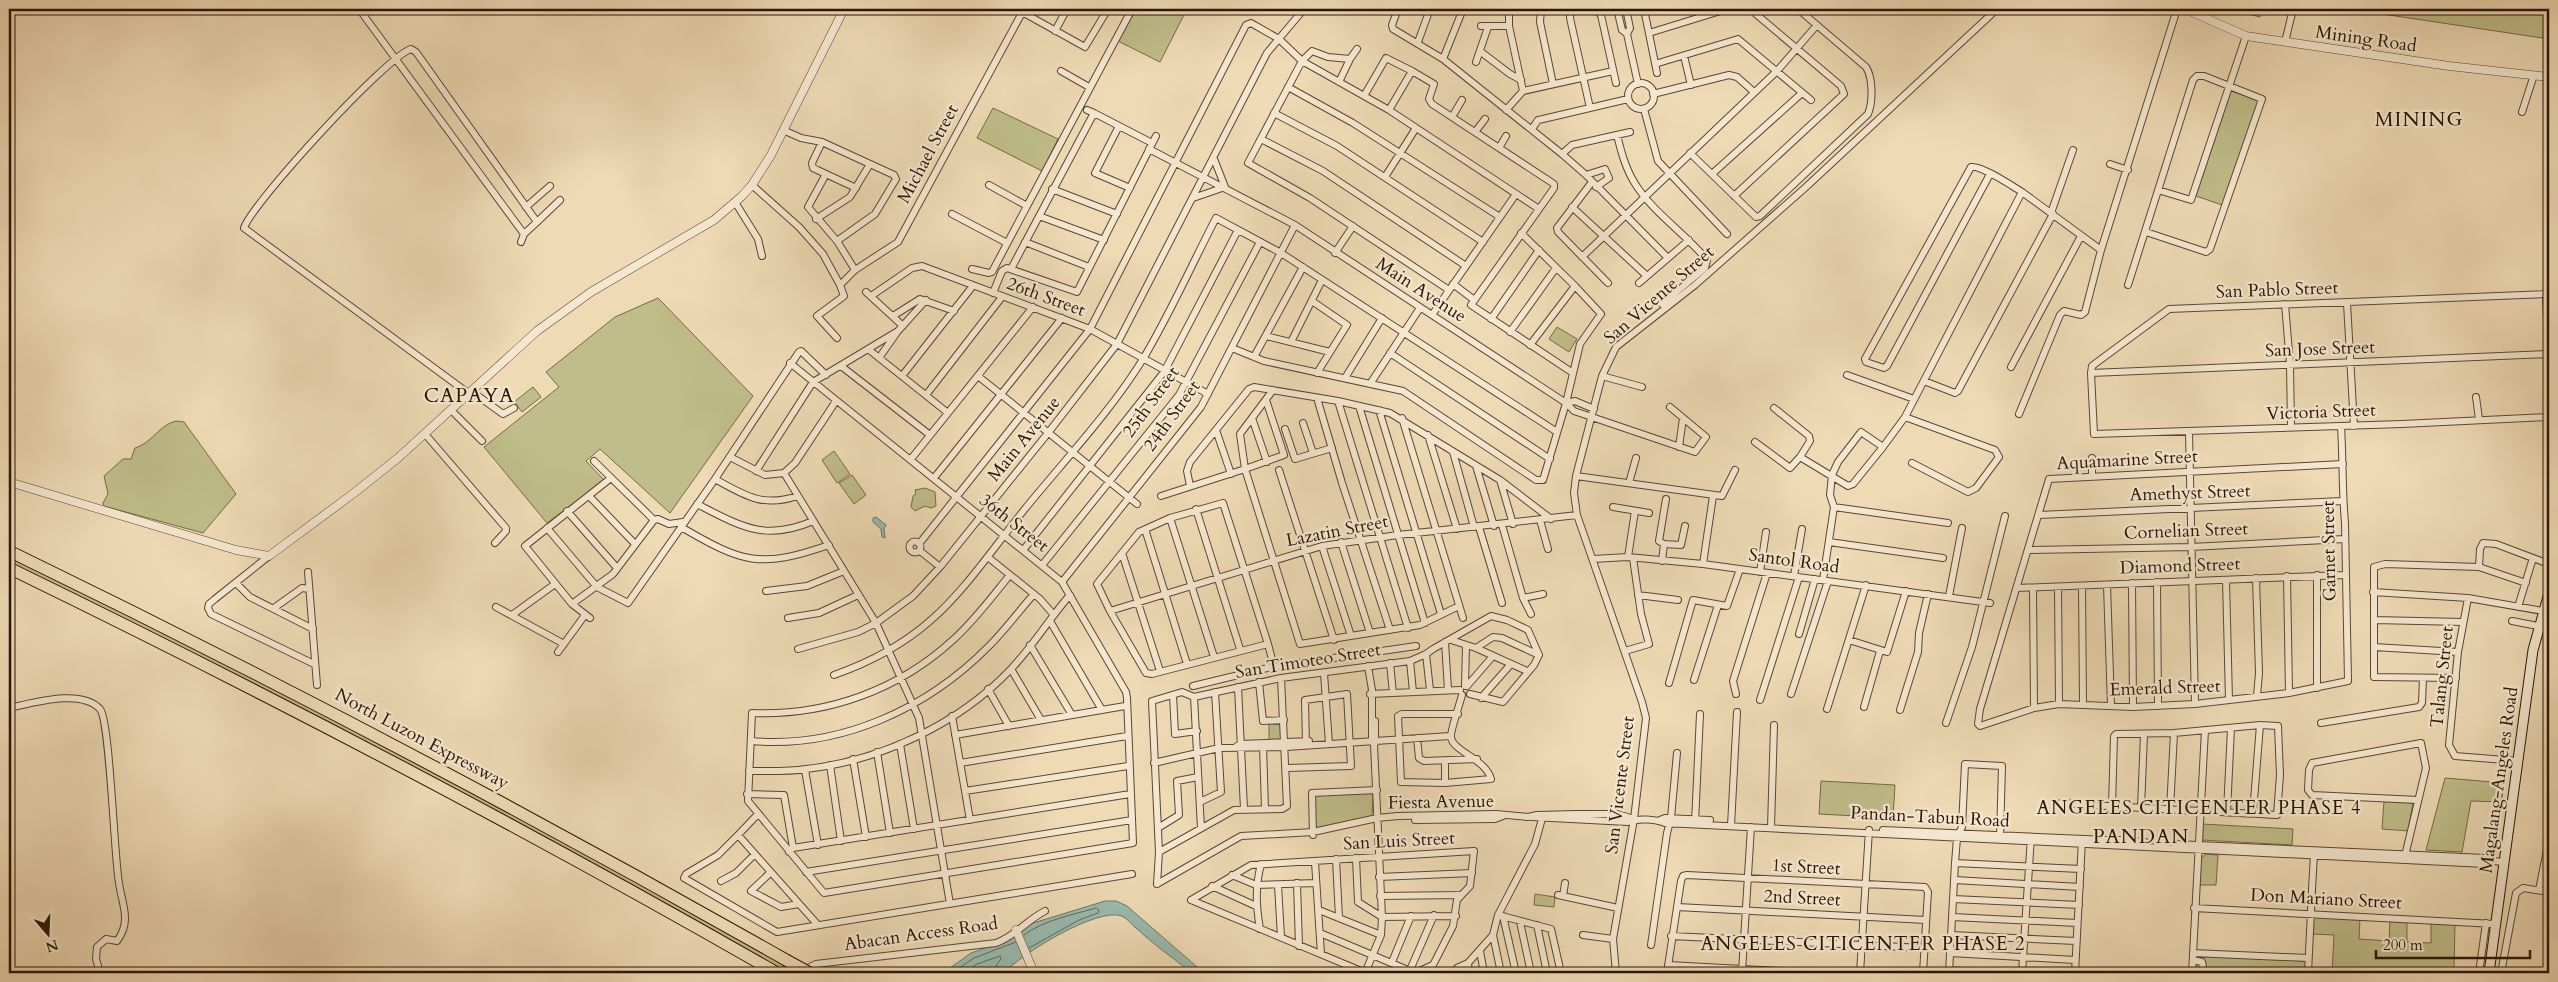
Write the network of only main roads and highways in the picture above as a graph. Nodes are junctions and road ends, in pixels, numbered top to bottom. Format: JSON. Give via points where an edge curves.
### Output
{"nodes":[{"id":1,"x":9,"y":551,"type":"edge"},
{"id":2,"x":9,"y":568,"type":"edge"},
{"id":3,"x":2549,"y":595,"type":"edge"},
{"id":4,"x":773,"y":971,"type":"edge"},
{"id":5,"x":2484,"y":972,"type":"edge"},
{"id":6,"x":810,"y":973,"type":"edge"}],
"edges":[{"from":1,"to":6,"type":"highway","name":"North Luzon Expressway","bridge":true,"via":[[410,752],[622,866]]},
{"from":2,"to":4,"type":"highway","name":"North Luzon Expressway","via":[[307,716],[604,875]]},
{"from":3,"to":5,"type":"main road","name":"Magalang-Angeles Road","via":[[2538,626],[2504,862]]}]}
